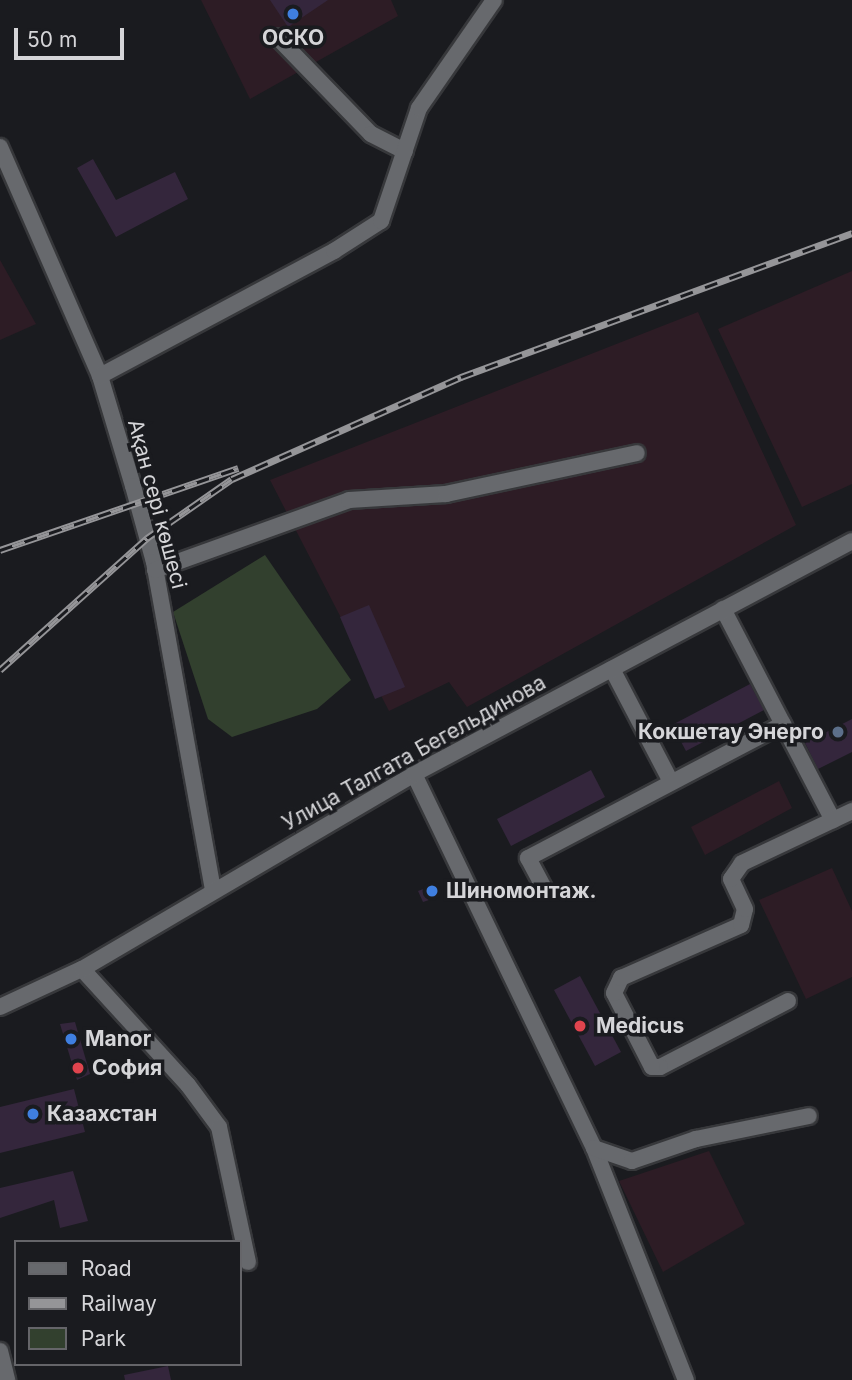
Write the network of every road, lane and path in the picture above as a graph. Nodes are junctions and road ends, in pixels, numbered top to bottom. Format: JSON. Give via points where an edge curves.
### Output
{"nodes":[{"id":1,"x":494,"y":0,"type":"edge"},
{"id":2,"x":277,"y":37,"type":"dead end"},
{"id":3,"x":0,"y":148,"type":"edge"},
{"id":4,"x":404,"y":151,"type":"junction"},
{"id":5,"x":100,"y":376,"type":"junction"},
{"id":6,"x":637,"y":453,"type":"dead end"},
{"id":7,"x":852,"y":541,"type":"edge"},
{"id":8,"x":155,"y":570,"type":"junction"},
{"id":9,"x":723,"y":609,"type":"junction"},
{"id":10,"x":612,"y":669,"type":"junction"},
{"id":11,"x":783,"y":724,"type":"junction"},
{"id":12,"x":414,"y":774,"type":"junction"},
{"id":13,"x":671,"y":782,"type":"junction"},
{"id":14,"x":852,"y":811,"type":"edge"},
{"id":15,"x":833,"y":820,"type":"junction"},
{"id":16,"x":544,"y":888,"type":"dead end"},
{"id":17,"x":213,"y":890,"type":"junction"},
{"id":18,"x":82,"y":969,"type":"junction"},
{"id":19,"x":3,"y":1001,"type":"edge"},
{"id":20,"x":788,"y":1001,"type":"dead end"},
{"id":21,"x":809,"y":1116,"type":"dead end"},
{"id":22,"x":594,"y":1148,"type":"junction"},
{"id":23,"x":248,"y":1262,"type":"dead end"},
{"id":24,"x":0,"y":1351,"type":"edge"},
{"id":25,"x":7,"y":1380,"type":"edge"},
{"id":26,"x":686,"y":1380,"type":"edge"}],
"edges":[{"from":1,"to":4,"type":"street","via":[[419,108]]},
{"from":2,"to":4,"type":"street","via":[[372,134]]},
{"from":3,"to":5,"type":"street","name":"Ақан сері көшесі"},
{"from":4,"to":5,"type":"street","via":[[380,221],[334,251]]},
{"from":5,"to":8,"type":"street","name":"Ақан сері көшесі"},
{"from":6,"to":8,"type":"street","via":[[446,494],[349,500]]},
{"from":7,"to":9,"type":"street","name":"Улица Талгата Бегельдинова"},
{"from":8,"to":17,"type":"street","name":"Ақан сері көшесі"},
{"from":9,"to":10,"type":"street","name":"Улица Талгата Бегельдинова"},
{"from":9,"to":11,"type":"street"},
{"from":10,"to":12,"type":"street","name":"Улица Талгата Бегельдинова"},
{"from":10,"to":13,"type":"street"},
{"from":11,"to":13,"type":"street"},
{"from":11,"to":15,"type":"street"},
{"from":12,"to":17,"type":"street","name":"Улица Талгата Бегельдинова"},
{"from":12,"to":22,"type":"street"},
{"from":13,"to":16,"type":"street","via":[[528,858]]},
{"from":14,"to":15,"type":"street"},
{"from":15,"to":20,"type":"street","via":[[735,869],[731,879],[745,909],[741,925],[621,978],[614,993],[652,1067]]},
{"from":17,"to":18,"type":"street","name":"Улица Талгата Бегельдинова"},
{"from":18,"to":19,"type":"street","name":"Улица Талгата Бегельдинова"},
{"from":18,"to":23,"type":"street","via":[[180,1076],[219,1127]]},
{"from":21,"to":22,"type":"street","via":[[696,1139],[632,1161]]},
{"from":22,"to":26,"type":"street"},
{"from":24,"to":25,"type":"street"}]}
